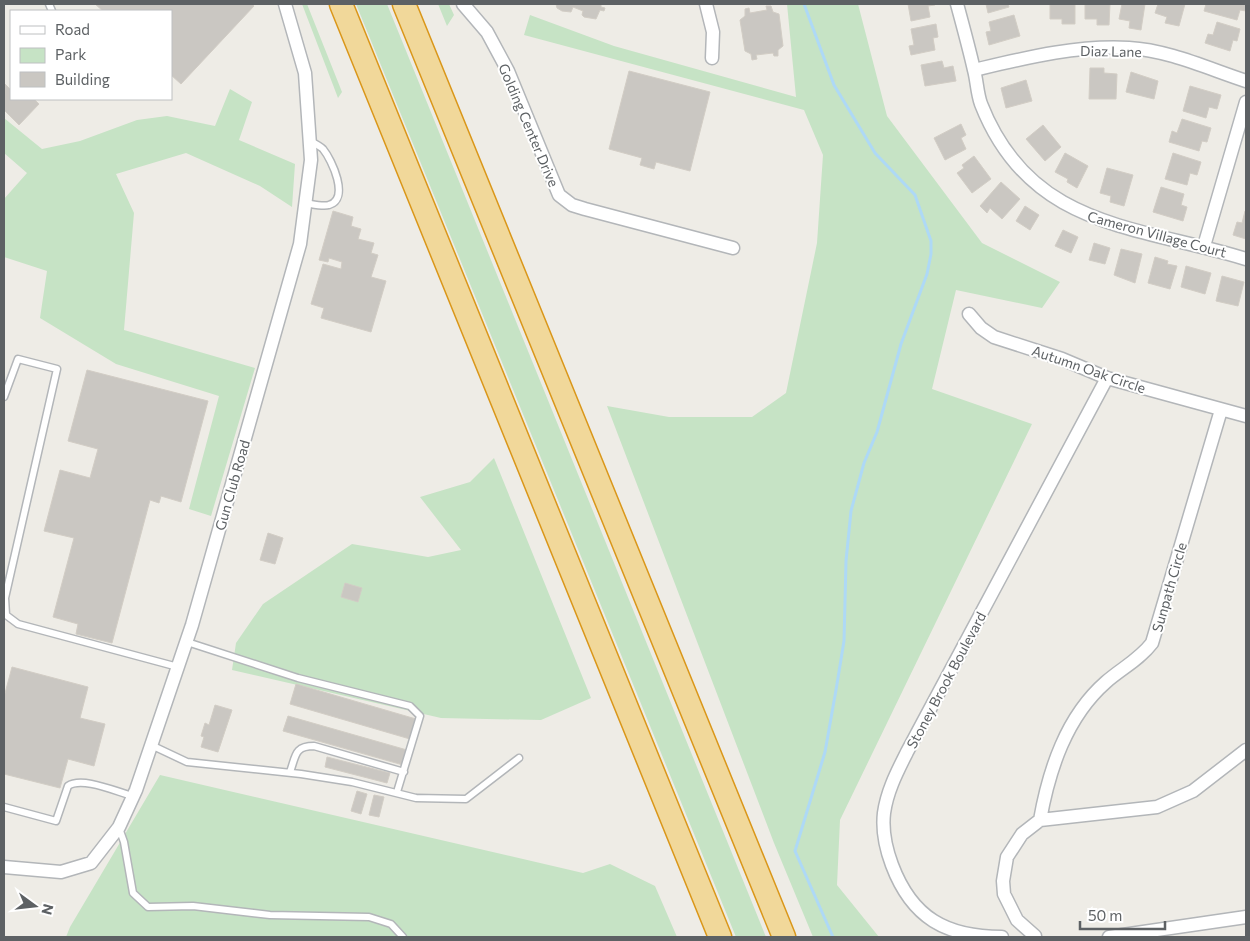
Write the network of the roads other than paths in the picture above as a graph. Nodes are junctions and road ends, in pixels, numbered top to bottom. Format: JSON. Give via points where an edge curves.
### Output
{"nodes":[{"id":1,"x":285,"y":4,"type":"edge"},
{"id":2,"x":341,"y":4,"type":"edge"},
{"id":3,"x":404,"y":4,"type":"edge"},
{"id":4,"x":463,"y":4,"type":"edge"},
{"id":5,"x":706,"y":4,"type":"edge"},
{"id":6,"x":957,"y":4,"type":"edge"},
{"id":7,"x":712,"y":58,"type":"dead end"},
{"id":8,"x":974,"y":70,"type":"junction"},
{"id":9,"x":1246,"y":81,"type":"edge"},
{"id":10,"x":1246,"y":102,"type":"edge"},
{"id":11,"x":310,"y":141,"type":"junction"},
{"id":12,"x":305,"y":203,"type":"junction"},
{"id":13,"x":1204,"y":246,"type":"junction"},
{"id":14,"x":733,"y":248,"type":"dead end"},
{"id":15,"x":1246,"y":259,"type":"edge"},
{"id":16,"x":969,"y":314,"type":"dead end"},
{"id":17,"x":1107,"y":378,"type":"junction"},
{"id":18,"x":4,"y":397,"type":"edge"},
{"id":19,"x":1221,"y":410,"type":"junction"},
{"id":20,"x":1246,"y":416,"type":"edge"},
{"id":21,"x":187,"y":642,"type":"junction"},
{"id":22,"x":178,"y":667,"type":"junction"},
{"id":23,"x":151,"y":745,"type":"junction"},
{"id":24,"x":1246,"y":750,"type":"edge"},
{"id":25,"x":519,"y":758,"type":"dead end"},
{"id":26,"x":290,"y":772,"type":"junction"},
{"id":27,"x":404,"y":772,"type":"junction"},
{"id":28,"x":397,"y":792,"type":"junction"},
{"id":29,"x":133,"y":796,"type":"junction"},
{"id":30,"x":4,"y":807,"type":"edge"},
{"id":31,"x":1040,"y":820,"type":"junction"},
{"id":32,"x":119,"y":827,"type":"junction"},
{"id":33,"x":4,"y":867,"type":"edge"},
{"id":34,"x":1246,"y":917,"type":"edge"},
{"id":35,"x":404,"y":937,"type":"edge"},
{"id":36,"x":720,"y":937,"type":"edge"},
{"id":37,"x":784,"y":937,"type":"edge"},
{"id":38,"x":1002,"y":937,"type":"edge"},
{"id":39,"x":1033,"y":937,"type":"edge"},
{"id":40,"x":1109,"y":937,"type":"edge"}],
"edges":[{"from":1,"to":11,"type":"street","name":"Gun Club Road","via":[[304,73]]},
{"from":2,"to":36,"type":"highway"},
{"from":3,"to":37,"type":"highway"},
{"from":4,"to":14,"type":"street","name":"Golding Center Drive","via":[[487,32],[508,71],[558,195],[585,209]]},
{"from":5,"to":7,"type":"street","via":[[713,32]]},
{"from":6,"to":8,"type":"street","name":"Cameron Village Court"},
{"from":8,"to":9,"type":"street","name":"Diaz Lane","via":[[1055,52],[1130,48]]},
{"from":8,"to":13,"type":"street","name":"Cameron Village Court","via":[[980,101],[1005,149],[1029,177],[1055,199],[1083,214],[1110,223]]},
{"from":10,"to":13,"type":"street"},
{"from":11,"to":12,"type":"street","name":"Gun Club Road","via":[[311,160]]},
{"from":11,"to":12,"type":"lane","via":[[322,148],[331,162],[336,173],[338,196],[328,206]]},
{"from":12,"to":21,"type":"street","name":"Gun Club Road","via":[[300,244]]},
{"from":13,"to":15,"type":"street","name":"Cameron Village Court"},
{"from":16,"to":17,"type":"street","name":"Autumn Oak Circle","via":[[994,337],[1062,359]]},
{"from":17,"to":19,"type":"street","name":"Autumn Oak Circle"},
{"from":17,"to":38,"type":"street","name":"Stoney Brook Boulevard","via":[[907,752],[893,781],[884,813],[889,856],[899,885],[909,899],[946,929]]},
{"from":18,"to":22,"type":"lane","via":[[18,359],[57,369],[5,598],[6,615],[18,624]]},
{"from":19,"to":20,"type":"street","name":"Autumn Oak Circle"},
{"from":19,"to":31,"type":"street","name":"Sunpath Circle","via":[[1152,643],[1130,665],[1105,682],[1077,717],[1052,767]]},
{"from":21,"to":22,"type":"street","name":"Gun Club Road"},
{"from":21,"to":27,"type":"lane","via":[[298,678],[410,706],[420,716]]},
{"from":22,"to":23,"type":"street","name":"Gun Club Road"},
{"from":23,"to":26,"type":"lane","via":[[187,762]]},
{"from":23,"to":29,"type":"street","name":"Gun Club Road"},
{"from":24,"to":31,"type":"street","via":[[1193,791],[1157,807]]},
{"from":25,"to":28,"type":"lane","via":[[466,799],[416,798]]},
{"from":26,"to":27,"type":"lane","via":[[297,751],[305,746]]},
{"from":26,"to":28,"type":"lane"},
{"from":27,"to":28,"type":"lane"},
{"from":29,"to":30,"type":"lane","via":[[74,783],[68,786],[56,821]]},
{"from":29,"to":32,"type":"street","name":"Gun Club Road"},
{"from":31,"to":39,"type":"street","via":[[1013,846],[1007,857],[1003,881],[1004,894],[1012,912]]},
{"from":32,"to":33,"type":"street","name":"Gun Club Road","via":[[91,863],[61,872]]},
{"from":32,"to":35,"type":"lane","via":[[133,893],[148,906],[193,906],[270,915],[369,917],[391,924]]},
{"from":34,"to":40,"type":"street"}]}
